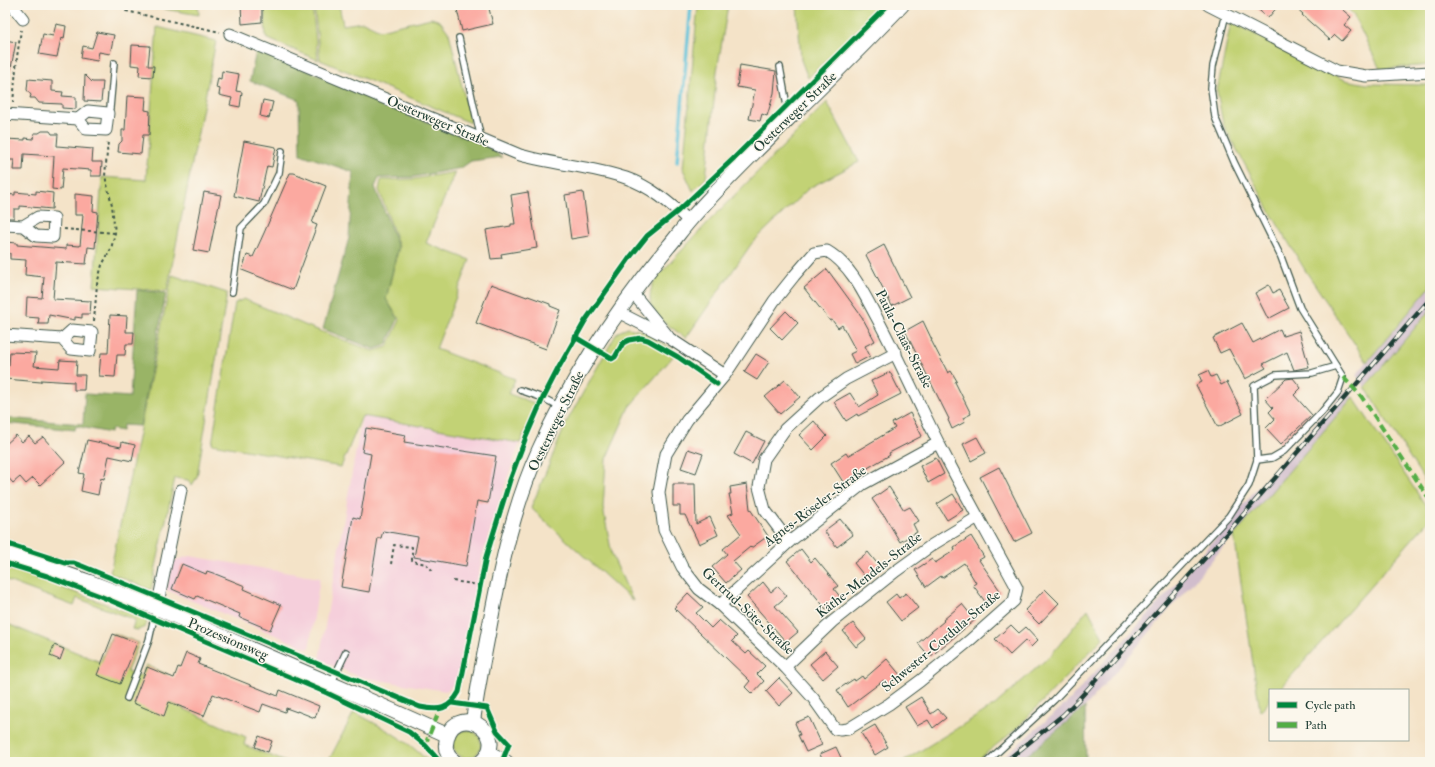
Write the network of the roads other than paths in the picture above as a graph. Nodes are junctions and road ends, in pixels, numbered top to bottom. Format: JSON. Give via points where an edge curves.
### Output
{"nodes":[{"id":1,"x":12,"y":5,"type":"edge"},
{"id":2,"x":902,"y":5,"type":"edge"},
{"id":3,"x":1208,"y":5,"type":"edge"},
{"id":4,"x":1226,"y":14,"type":"junction"},
{"id":5,"x":23,"y":19,"type":"road end"},
{"id":6,"x":230,"y":34,"type":"road end"},
{"id":7,"x":459,"y":38,"type":"dead end"},
{"id":8,"x":114,"y":63,"type":"dead end"},
{"id":9,"x":780,"y":67,"type":"dead end"},
{"id":10,"x":1430,"y":72,"type":"edge"},
{"id":11,"x":108,"y":113,"type":"junction"},
{"id":12,"x":9,"y":114,"type":"edge"},
{"id":13,"x":791,"y":116,"type":"junction"},
{"id":14,"x":78,"y":119,"type":"junction"},
{"id":15,"x":481,"y":139,"type":"junction"},
{"id":16,"x":282,"y":151,"type":"dead end"},
{"id":17,"x":689,"y":221,"type":"junction"},
{"id":18,"x":5,"y":225,"type":"edge"},
{"id":19,"x":23,"y":226,"type":"junction"},
{"id":20,"x":232,"y":292,"type":"dead end"},
{"id":21,"x":632,"y":292,"type":"junction"},
{"id":22,"x":618,"y":312,"type":"junction"},
{"id":23,"x":5,"y":335,"type":"edge"},
{"id":24,"x":669,"y":338,"type":"junction"},
{"id":25,"x":62,"y":339,"type":"junction"},
{"id":26,"x":896,"y":353,"type":"junction"},
{"id":27,"x":1336,"y":366,"type":"junction"},
{"id":28,"x":725,"y":375,"type":"junction"},
{"id":29,"x":520,"y":390,"type":"dead end"},
{"id":30,"x":560,"y":407,"type":"junction"},
{"id":31,"x":938,"y":443,"type":"junction"},
{"id":32,"x":1257,"y":460,"type":"junction"},
{"id":33,"x":181,"y":490,"type":"dead end"},
{"id":34,"x":978,"y":517,"type":"junction"},
{"id":35,"x":789,"y":542,"type":"junction"},
{"id":36,"x":5,"y":553,"type":"edge"},
{"id":37,"x":1017,"y":594,"type":"joint"},
{"id":38,"x":720,"y":605,"type":"junction"},
{"id":39,"x":156,"y":608,"type":"junction"},
{"id":40,"x":346,"y":652,"type":"dead end"},
{"id":41,"x":785,"y":667,"type":"junction"},
{"id":42,"x":331,"y":684,"type":"junction"},
{"id":43,"x":127,"y":698,"type":"dead end"},
{"id":44,"x":473,"y":722,"type":"junction"},
{"id":45,"x":840,"y":730,"type":"joint"},
{"id":46,"x":447,"y":735,"type":"junction"},
{"id":47,"x":485,"y":757,"type":"edge"},
{"id":48,"x":455,"y":762,"type":"edge"},
{"id":49,"x":506,"y":762,"type":"edge"},
{"id":50,"x":987,"y":762,"type":"edge"}],
"edges":[{"from":1,"to":5,"type":"street"},
{"from":2,"to":13,"type":"street","name":"Oesterweger Straße"},
{"from":3,"to":4,"type":"street"},
{"from":4,"to":10,"type":"street","via":[[1337,71],[1366,76]]},
{"from":4,"to":27,"type":"lane","via":[[1213,66],[1211,88],[1215,117],[1234,162],[1281,257],[1300,308]]},
{"from":6,"to":15,"type":"street","name":"Oesterweger Straße"},
{"from":7,"to":15,"type":"lane"},
{"from":8,"to":11,"type":"lane"},
{"from":9,"to":13,"type":"lane"},
{"from":11,"to":14,"type":"street","via":[[88,111]]},
{"from":11,"to":14,"type":"street","via":[[106,130],[86,129]]},
{"from":12,"to":14,"type":"street"},
{"from":13,"to":17,"type":"street","name":"Oesterweger Straße"},
{"from":15,"to":17,"type":"street","name":"Oesterweger Straße","via":[[537,160],[627,178],[656,193]]},
{"from":16,"to":20,"type":"lane","via":[[279,173],[264,204],[241,228]]},
{"from":17,"to":21,"type":"street","name":"Oesterweger Straße"},
{"from":18,"to":19,"type":"street"},
{"from":19,"to":19,"type":"street","via":[[36,236],[52,237],[54,218],[38,217]]},
{"from":21,"to":22,"type":"street","name":"Oesterweger Straße"},
{"from":21,"to":24,"type":"street"},
{"from":22,"to":24,"type":"street"},
{"from":22,"to":30,"type":"street","name":"Oesterweger Straße","via":[[593,348]]},
{"from":23,"to":25,"type":"street"},
{"from":24,"to":28,"type":"street"},
{"from":25,"to":25,"type":"street","via":[[71,349],[90,351],[92,332],[72,330]]},
{"from":26,"to":28,"type":"street","name":"Paula-Claas-Straße","via":[[866,296],[849,272],[827,251],[814,253],[794,276],[774,301]]},
{"from":26,"to":31,"type":"street","name":"Paula-Claas-Straße"},
{"from":26,"to":35,"type":"street","via":[[846,379],[819,398],[785,429],[764,459],[759,487],[765,510]]},
{"from":27,"to":32,"type":"lane","via":[[1343,377],[1338,392],[1321,413],[1284,451],[1272,458]]},
{"from":27,"to":32,"type":"lane","via":[[1312,373],[1276,375],[1254,386]]},
{"from":28,"to":38,"type":"street","name":"Gertrud-Söte-Straße","via":[[687,420],[666,454],[659,492],[664,530],[682,567],[699,589]]},
{"from":29,"to":30,"type":"lane"},
{"from":30,"to":44,"type":"street","name":"Oesterweger Straße","via":[[538,450],[502,560]]},
{"from":31,"to":34,"type":"street","name":"Paula-Claas-Straße"},
{"from":31,"to":35,"type":"street","name":"Agnes-Röseler-Straße","via":[[863,484]]},
{"from":32,"to":50,"type":"lane","via":[[1249,485],[1229,516],[1054,700]]},
{"from":33,"to":39,"type":"street"},
{"from":34,"to":37,"type":"street","name":"Paula-Claas-Straße","via":[[1017,588]]},
{"from":34,"to":41,"type":"street","name":"Käthe-Mendels-Straße","via":[[896,571],[832,622]]},
{"from":35,"to":38,"type":"street","name":"Agnes-Röseler-Straße"},
{"from":36,"to":39,"type":"street","name":"Prozessionsweg"},
{"from":37,"to":45,"type":"street","name":"Schwester-Cordula-Straße","via":[[1014,601],[970,641],[920,681],[889,704],[848,729]]},
{"from":38,"to":41,"type":"street","name":"Gertrud-Söte-Straße"},
{"from":39,"to":42,"type":"street","name":"Prozessionsweg"},
{"from":39,"to":43,"type":"lane","via":[[149,640]]},
{"from":40,"to":42,"type":"lane"},
{"from":41,"to":45,"type":"street","name":"Gertrud-Söte-Straße","via":[[813,698],[835,729]]},
{"from":42,"to":46,"type":"street","name":"Prozessionsweg"},
{"from":44,"to":46,"type":"street","via":[[462,722],[453,726]]},
{"from":44,"to":47,"type":"street","via":[[482,726],[488,734],[490,743]]},
{"from":46,"to":48,"type":"street","via":[[445,748]]},
{"from":47,"to":49,"type":"street"}]}
